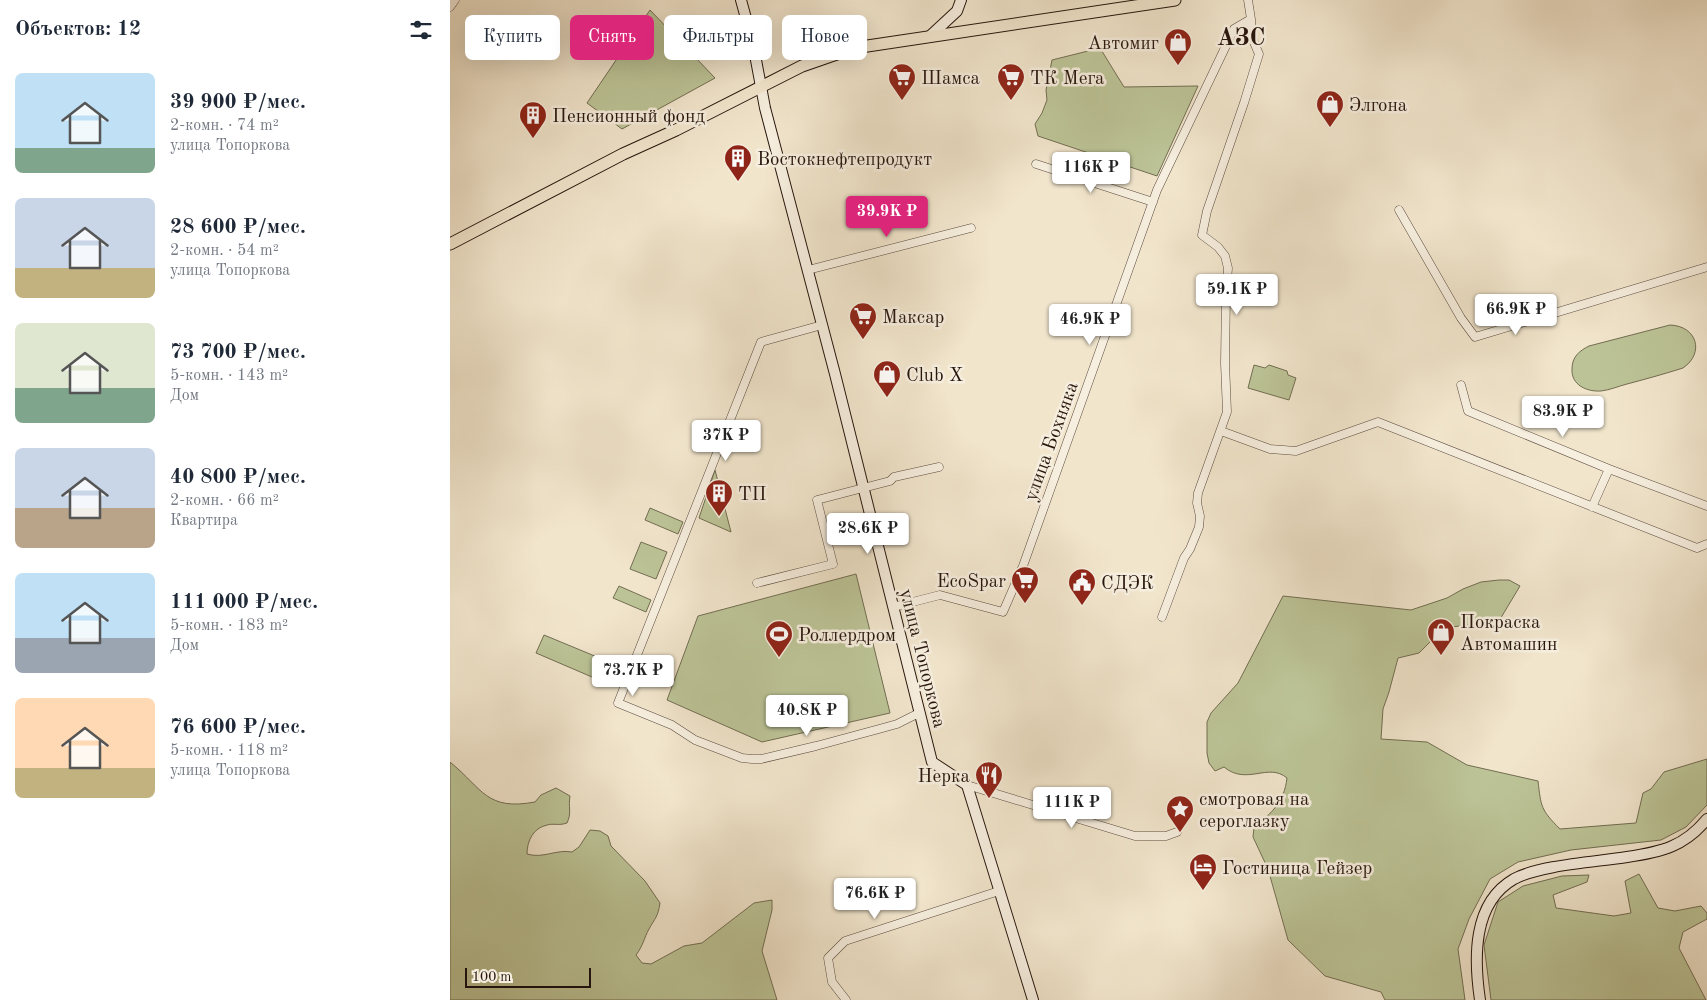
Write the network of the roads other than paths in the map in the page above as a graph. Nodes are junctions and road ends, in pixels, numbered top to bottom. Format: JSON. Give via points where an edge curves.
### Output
{"nodes":[{"id":1,"x":455,"y":0,"type":"edge"},
{"id":2,"x":741,"y":0,"type":"edge"},
{"id":3,"x":961,"y":0,"type":"edge"},
{"id":4,"x":1170,"y":0,"type":"edge"},
{"id":5,"x":1175,"y":0,"type":"edge"},
{"id":6,"x":1248,"y":0,"type":"edge"},
{"id":7,"x":450,"y":7,"type":"edge"},
{"id":8,"x":1251,"y":19,"type":"junction"},
{"id":9,"x":929,"y":37,"type":"junction"},
{"id":10,"x":761,"y":86,"type":"junction"},
{"id":11,"x":1036,"y":164,"type":"dead end"},
{"id":12,"x":1153,"y":202,"type":"junction"},
{"id":13,"x":1399,"y":210,"type":"dead end"},
{"id":14,"x":971,"y":228,"type":"dead end"},
{"id":15,"x":450,"y":244,"type":"edge"},
{"id":16,"x":1707,"y":267,"type":"edge"},
{"id":17,"x":808,"y":270,"type":"junction"},
{"id":18,"x":822,"y":325,"type":"junction"},
{"id":19,"x":1461,"y":385,"type":"dead end"},
{"id":20,"x":1220,"y":431,"type":"junction"},
{"id":21,"x":939,"y":467,"type":"dead end"},
{"id":22,"x":1609,"y":469,"type":"junction"},
{"id":23,"x":863,"y":488,"type":"junction"},
{"id":24,"x":1707,"y":506,"type":"edge"},
{"id":25,"x":1592,"y":507,"type":"junction"},
{"id":26,"x":1707,"y":544,"type":"edge"},
{"id":27,"x":757,"y":584,"type":"dead end"},
{"id":28,"x":893,"y":607,"type":"junction"},
{"id":29,"x":1162,"y":617,"type":"dead end"},
{"id":30,"x":919,"y":712,"type":"junction"},
{"id":31,"x":967,"y":785,"type":"junction"},
{"id":32,"x":1707,"y":819,"type":"edge"},
{"id":33,"x":1177,"y":832,"type":"dead end"},
{"id":34,"x":999,"y":891,"type":"junction"},
{"id":35,"x":846,"y":1000,"type":"edge"},
{"id":36,"x":1033,"y":1000,"type":"edge"},
{"id":37,"x":1480,"y":1000,"type":"edge"}],
"edges":[{"from":1,"to":7,"type":"street"},
{"from":2,"to":10,"type":"main road","name":"улица Топоркова","via":[[754,44]]},
{"from":3,"to":9,"type":"main road","via":[[957,11]]},
{"from":4,"to":5,"type":"main road"},
{"from":4,"to":9,"type":"main road"},
{"from":6,"to":8,"type":"street"},
{"from":8,"to":12,"type":"street","name":"улица Бохняка","via":[[1234,29]]},
{"from":8,"to":20,"type":"street","via":[[1252,38],[1259,54],[1202,235],[1218,247],[1228,268],[1227,412]]},
{"from":9,"to":10,"type":"main road","via":[[854,48],[810,63]]},
{"from":10,"to":15,"type":"main road"},
{"from":10,"to":17,"type":"main road","name":"улица Топоркова"},
{"from":11,"to":12,"type":"street"},
{"from":12,"to":28,"type":"street","name":"улица Бохняка","via":[[1024,566],[1003,612],[940,595]]},
{"from":13,"to":16,"type":"street","via":[[1475,337]]},
{"from":14,"to":17,"type":"street"},
{"from":17,"to":18,"type":"main road","name":"улица Топоркова"},
{"from":18,"to":23,"type":"main road","name":"улица Топоркова"},
{"from":18,"to":30,"type":"street","via":[[762,342],[618,703],[672,725],[695,740],[752,759],[897,724]]},
{"from":19,"to":22,"type":"street","via":[[1468,411]]},
{"from":20,"to":25,"type":"street","via":[[1270,449],[1296,451],[1378,422]]},
{"from":20,"to":29,"type":"street","via":[[1198,493],[1199,527]]},
{"from":21,"to":23,"type":"street"},
{"from":22,"to":24,"type":"street"},
{"from":22,"to":25,"type":"street"},
{"from":23,"to":27,"type":"street","via":[[817,500],[833,564]]},
{"from":23,"to":28,"type":"main road","name":"улица Топоркова"},
{"from":25,"to":26,"type":"street","via":[[1697,548]]},
{"from":28,"to":30,"type":"main road","name":"улица Топоркова"},
{"from":30,"to":31,"type":"main road","name":"улица Топоркова","via":[[932,762]]},
{"from":31,"to":33,"type":"street","via":[[1135,836],[1166,836]]},
{"from":31,"to":34,"type":"main road"},
{"from":32,"to":37,"type":"main road","via":[[1687,839],[1671,848],[1535,871],[1506,885],[1489,907],[1477,938]]},
{"from":34,"to":35,"type":"street","via":[[845,942],[828,958],[832,982]]},
{"from":34,"to":36,"type":"main road"}]}
